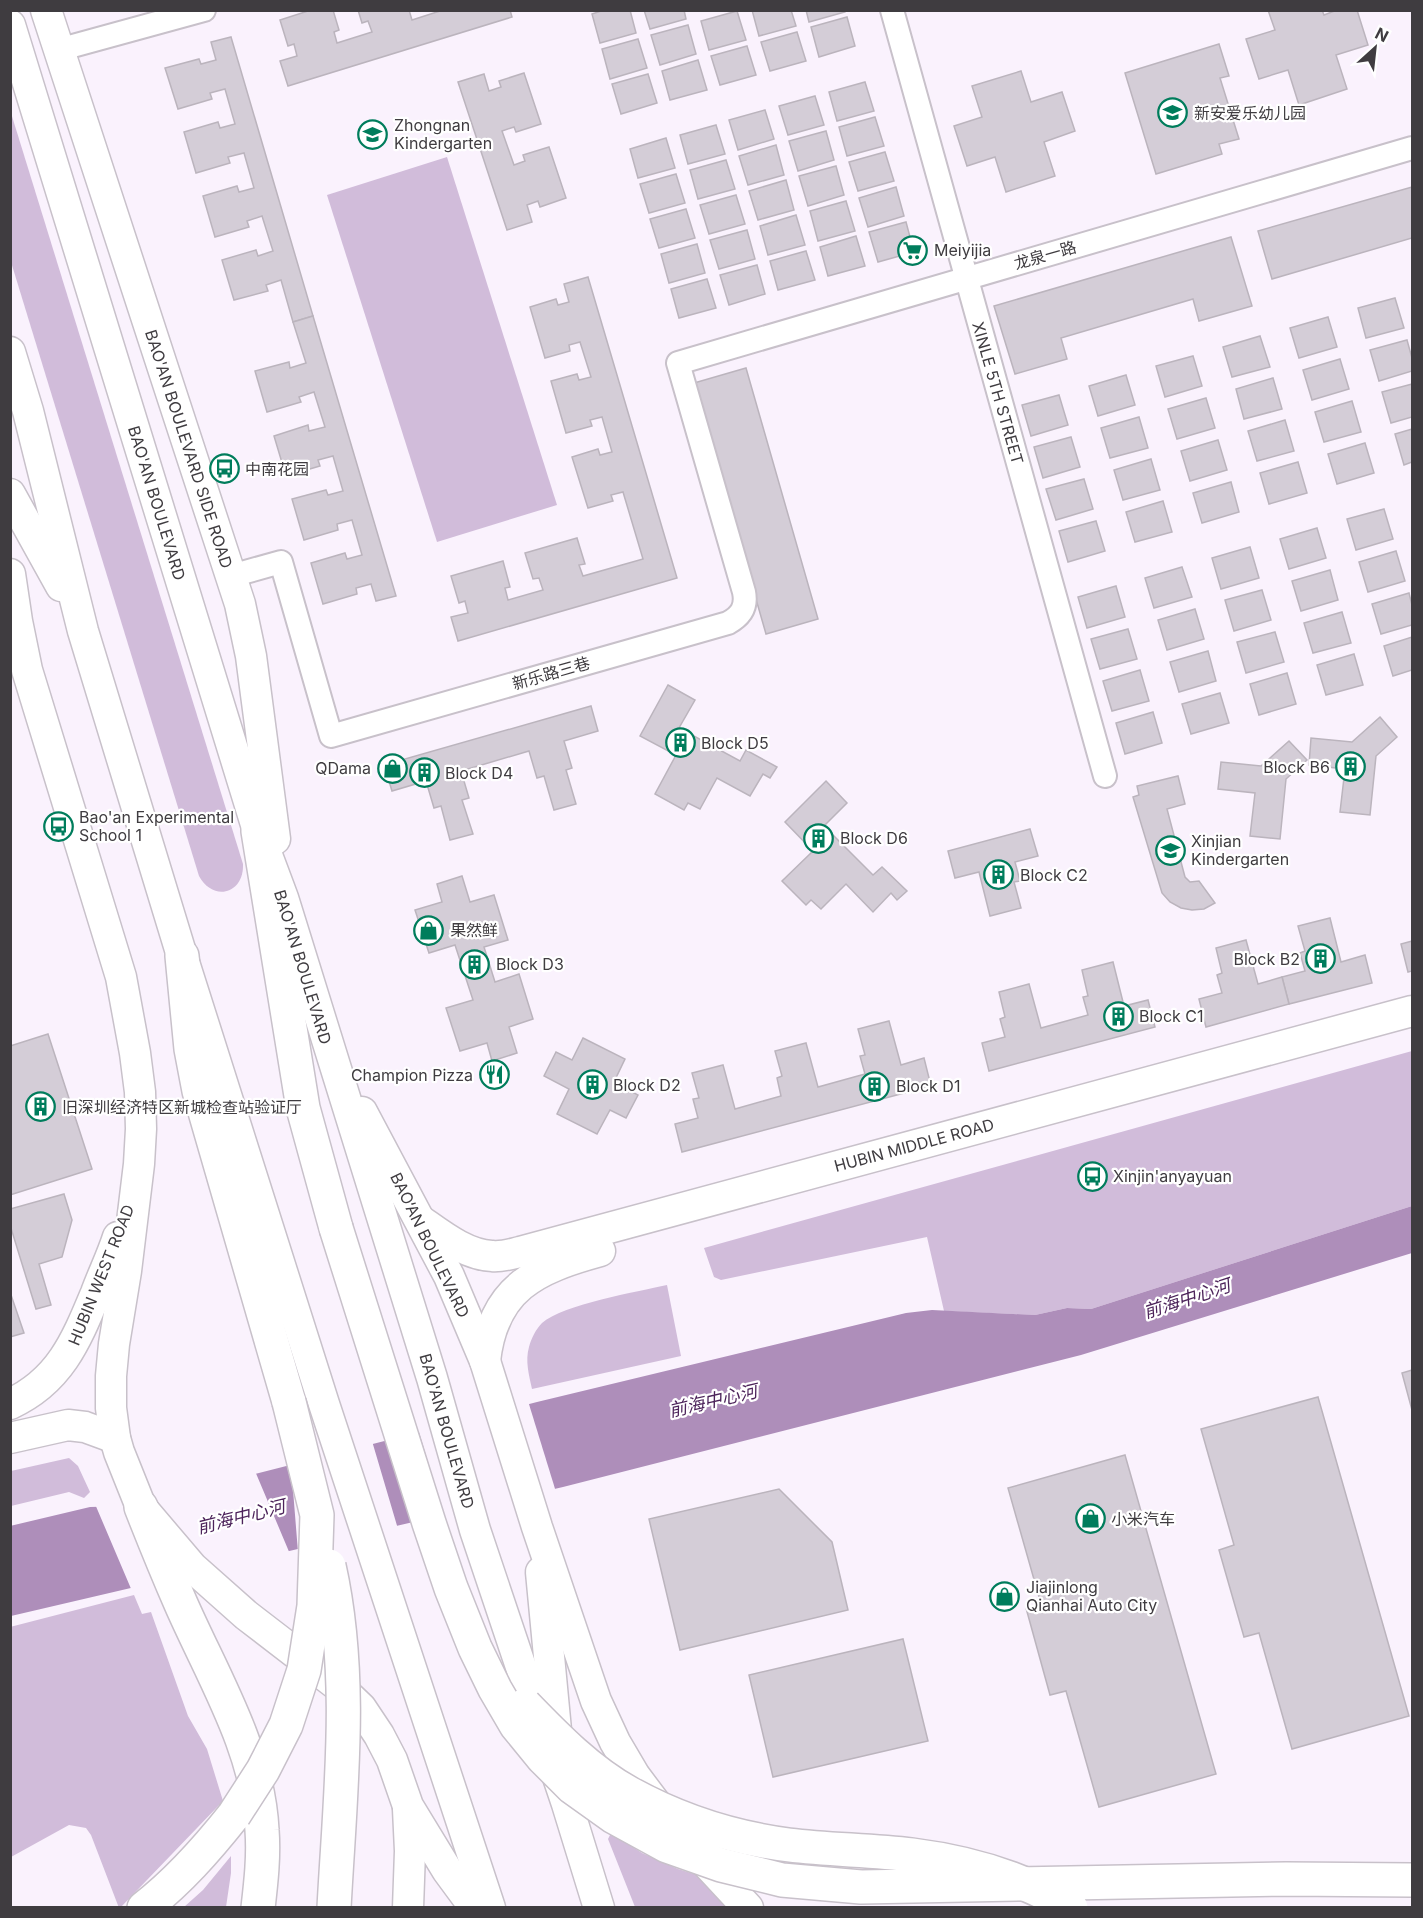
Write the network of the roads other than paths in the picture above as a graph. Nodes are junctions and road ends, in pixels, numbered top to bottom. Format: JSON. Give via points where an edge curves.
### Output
{"nodes":[{"id":1,"x":204,"y":10,"type":"edge"},
{"id":2,"x":892,"y":10,"type":"edge"},
{"id":3,"x":46,"y":11,"type":"edge"},
{"id":4,"x":10,"y":25,"type":"edge"},
{"id":5,"x":58,"y":50,"type":"junction"},
{"id":6,"x":1413,"y":148,"type":"edge"},
{"id":7,"x":967,"y":279,"type":"junction"},
{"id":8,"x":10,"y":351,"type":"edge"},
{"id":9,"x":678,"y":363,"type":"joint"},
{"id":10,"x":10,"y":494,"type":"edge"},
{"id":11,"x":10,"y":574,"type":"edge"},
{"id":12,"x":231,"y":576,"type":"junction"},
{"id":13,"x":14,"y":618,"type":"edge"},
{"id":14,"x":82,"y":631,"type":"junction"},
{"id":15,"x":1105,"y":776,"type":"dead end"},
{"id":16,"x":258,"y":831,"type":"junction"},
{"id":17,"x":283,"y":898,"type":"junction"},
{"id":18,"x":182,"y":956,"type":"junction"},
{"id":19,"x":1413,"y":1011,"type":"edge"},
{"id":20,"x":1413,"y":1032,"type":"edge"},
{"id":21,"x":330,"y":1052,"type":"junction"},
{"id":22,"x":134,"y":1192,"type":"junction"},
{"id":23,"x":421,"y":1221,"type":"junction"},
{"id":24,"x":608,"y":1238,"type":"junction"},
{"id":25,"x":485,"y":1363,"type":"junction"},
{"id":26,"x":10,"y":1404,"type":"edge"},
{"id":27,"x":10,"y":1438,"type":"edge"},
{"id":28,"x":117,"y":1445,"type":"junction"},
{"id":29,"x":141,"y":1507,"type":"junction"},
{"id":30,"x":317,"y":1515,"type":"junction"},
{"id":31,"x":535,"y":1521,"type":"junction"},
{"id":32,"x":475,"y":1648,"type":"junction"},
{"id":33,"x":567,"y":1804,"type":"junction"},
{"id":34,"x":408,"y":1806,"type":"junction"},
{"id":35,"x":1413,"y":1880,"type":"edge"},
{"id":36,"x":144,"y":1908,"type":"edge"},
{"id":37,"x":258,"y":1908,"type":"edge"},
{"id":38,"x":334,"y":1908,"type":"edge"},
{"id":39,"x":408,"y":1908,"type":"edge"},
{"id":40,"x":475,"y":1908,"type":"edge"},
{"id":41,"x":489,"y":1908,"type":"edge"},
{"id":42,"x":599,"y":1908,"type":"edge"},
{"id":43,"x":748,"y":1908,"type":"edge"},
{"id":44,"x":1071,"y":1908,"type":"edge"}],
"edges":[{"from":1,"to":5,"type":"street"},
{"from":2,"to":7,"type":"street","name":"XINLE 5TH STREET"},
{"from":3,"to":5,"type":"main road","name":"BAO'AN BOULEVARD SIDE ROAD"},
{"from":4,"to":16,"type":"main road","name":"BAO'AN BOULEVARD"},
{"from":5,"to":12,"type":"main road","name":"BAO'AN BOULEVARD SIDE ROAD"},
{"from":6,"to":7,"type":"street","name":"龙泉一路"},
{"from":7,"to":9,"type":"street","name":"龙泉一路"},
{"from":7,"to":15,"type":"street","name":"XINLE 5TH STREET"},
{"from":8,"to":14,"type":"main road"},
{"from":9,"to":12,"type":"street","name":"新乐路三巷","via":[[746,599],[741,614],[728,623],[331,736],[281,562]]},
{"from":10,"to":14,"type":"main road"},
{"from":11,"to":13,"type":"main road"},
{"from":12,"to":17,"type":"main road","name":"BAO'AN BOULEVARD SIDE ROAD","via":[[251,656]]},
{"from":13,"to":22,"type":"main road","via":[[34,696],[121,977],[140,1092]]},
{"from":14,"to":18,"type":"main road"},
{"from":16,"to":17,"type":"main road","name":"BAO'AN BOULEVARD"},
{"from":16,"to":32,"type":"highway","bridge":true,"via":[[303,1108],[336,1228],[429,1523]]},
{"from":17,"to":21,"type":"main road","name":"BAO'AN BOULEVARD"},
{"from":18,"to":30,"type":"highway","bridge":true,"via":[[199,1091],[289,1402]]},
{"from":18,"to":41,"type":"main road"},
{"from":19,"to":24,"type":"main road","name":"HUBIN MIDDLE ROAD"},
{"from":20,"to":24,"type":"main road","name":"HUBIN MIDDLE ROAD"},
{"from":21,"to":23,"type":"main road","name":"BAO‘AN BOULEVARD"},
{"from":21,"to":33,"type":"main road","name":"BAO'AN BOULEVARD","via":[[475,1530]]},
{"from":22,"to":26,"type":"main road","name":"HUBIN WEST ROAD","via":[[69,1352],[34,1391]]},
{"from":22,"to":28,"type":"main road","via":[[112,1365],[111,1408]]},
{"from":23,"to":24,"type":"main road","name":"HUBIN MIDDLE ROAD","via":[[461,1246],[491,1256]]},
{"from":23,"to":25,"type":"main road","name":"BAO‘AN BOULEVARD","via":[[450,1276]]},
{"from":24,"to":25,"type":"main road","name":"HUBIN MIDDLE ROAD","via":[[538,1272],[519,1287],[502,1305],[495,1320]]},
{"from":25,"to":31,"type":"main road","name":"BAO‘AN BOULEVARD"},
{"from":27,"to":28,"type":"main road","via":[[68,1425],[85,1427]]},
{"from":28,"to":29,"type":"main road"},
{"from":29,"to":34,"type":"main road","via":[[192,1567],[361,1708],[392,1760]]},
{"from":29,"to":37,"type":"highway","via":[[246,1751],[262,1828]]},
{"from":30,"to":36,"type":"highway","bridge":true,"via":[[314,1606],[304,1670],[286,1725],[234,1815],[202,1855]]},
{"from":30,"to":38,"type":"highway","bridge":true,"via":[[340,1633],[344,1704]]},
{"from":31,"to":33,"type":"main road","name":"BAO‘AN BOULEVARD"},
{"from":31,"to":43,"type":"main road","via":[[583,1664],[615,1742],[635,1776],[684,1840]]},
{"from":32,"to":35,"type":"highway","bridge":true,"via":[[516,1725],[572,1787],[614,1817],[667,1846],[721,1865],[782,1880],[861,1887]]},
{"from":32,"to":44,"type":"highway","bridge":true,"via":[[531,1712],[584,1762],[628,1793],[683,1818],[736,1835],[789,1845],[961,1863],[1005,1876]]},
{"from":33,"to":42,"type":"main road","name":"BAO'AN BOULEVARD"},
{"from":34,"to":39,"type":"main road"},
{"from":34,"to":40,"type":"main road"}]}
